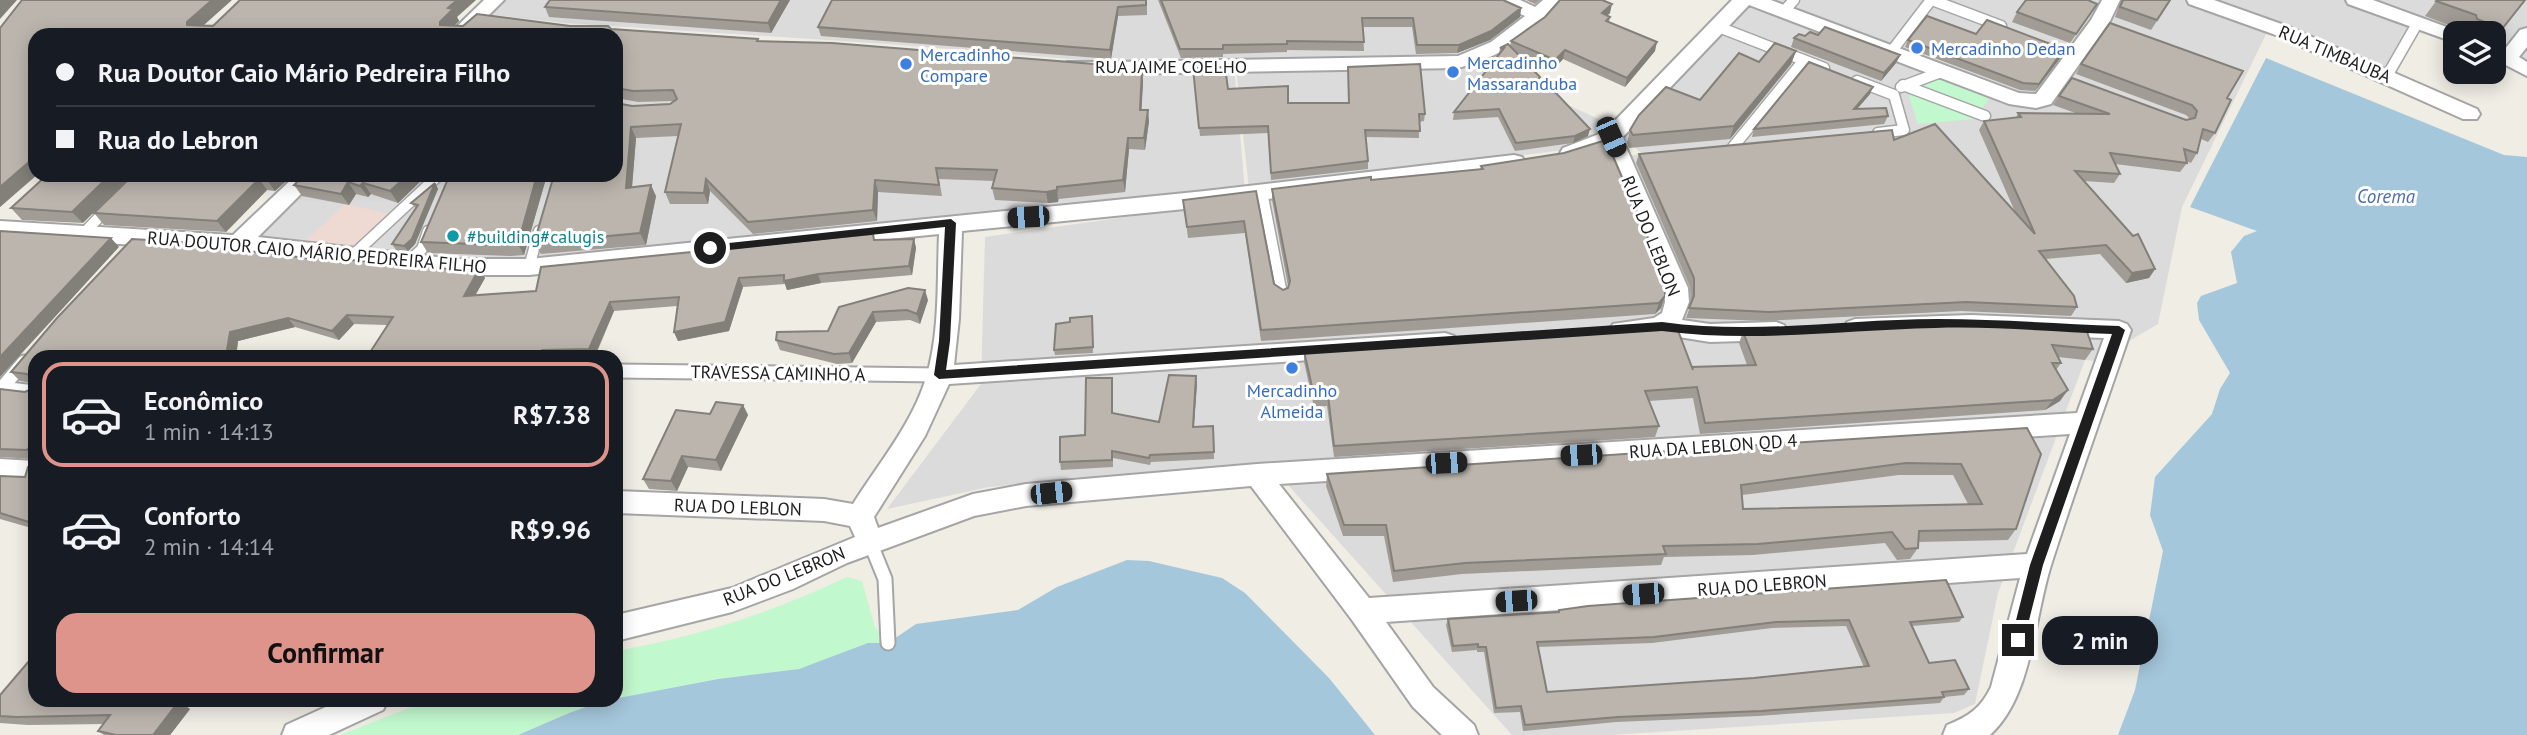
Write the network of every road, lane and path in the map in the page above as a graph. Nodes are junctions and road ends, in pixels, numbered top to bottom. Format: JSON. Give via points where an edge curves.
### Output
{"nodes":[{"id":1,"x":495,"y":0,"type":"edge"},
{"id":2,"x":1504,"y":0,"type":"edge"},
{"id":3,"x":1554,"y":0,"type":"edge"},
{"id":4,"x":1743,"y":0,"type":"edge"},
{"id":5,"x":1753,"y":0,"type":"edge"},
{"id":6,"x":1932,"y":0,"type":"edge"},
{"id":7,"x":2196,"y":0,"type":"edge"},
{"id":8,"x":2355,"y":0,"type":"edge"},
{"id":9,"x":1789,"y":6,"type":"edge"},
{"id":10,"x":2102,"y":9,"type":"edge"},
{"id":11,"x":2409,"y":12,"type":"edge"},
{"id":12,"x":1538,"y":15,"type":"junction"},
{"id":13,"x":477,"y":17,"type":"junction"},
{"id":14,"x":502,"y":20,"type":"edge"},
{"id":15,"x":1716,"y":26,"type":"junction"},
{"id":16,"x":465,"y":28,"type":"edge"},
{"id":17,"x":2011,"y":29,"type":"edge"},
{"id":18,"x":2124,"y":30,"type":"edge"},
{"id":19,"x":2443,"y":30,"type":"edge"},
{"id":20,"x":2527,"y":34,"type":"edge"},
{"id":21,"x":2506,"y":50,"type":"edge"},
{"id":22,"x":1891,"y":52,"type":"junction"},
{"id":23,"x":2506,"y":57,"type":"edge"},
{"id":24,"x":1804,"y":60,"type":"junction"},
{"id":25,"x":1057,"y":65,"type":"edge"},
{"id":26,"x":1830,"y":70,"type":"edge"},
{"id":27,"x":2527,"y":70,"type":"edge"},
{"id":28,"x":1941,"y":72,"type":"junction"},
{"id":29,"x":1843,"y":75,"type":"edge"},
{"id":30,"x":2387,"y":76,"type":"junction"},
{"id":31,"x":1903,"y":85,"type":"junction"},
{"id":32,"x":1894,"y":95,"type":"junction"},
{"id":33,"x":2470,"y":114,"type":"dead end"},
{"id":34,"x":1986,"y":116,"type":"dead end"},
{"id":35,"x":1864,"y":134,"type":"edge"},
{"id":36,"x":1746,"y":145,"type":"edge"},
{"id":37,"x":1733,"y":146,"type":"junction"},
{"id":38,"x":1721,"y":148,"type":"edge"},
{"id":39,"x":1621,"y":150,"type":"junction"},
{"id":40,"x":302,"y":182,"type":"edge"},
{"id":41,"x":432,"y":182,"type":"edge"},
{"id":42,"x":443,"y":182,"type":"edge"},
{"id":43,"x":447,"y":186,"type":"edge"},
{"id":44,"x":1262,"y":192,"type":"junction"},
{"id":45,"x":116,"y":200,"type":"edge"},
{"id":46,"x":544,"y":215,"type":"edge"},
{"id":47,"x":433,"y":219,"type":"edge"},
{"id":48,"x":951,"y":223,"type":"junction"},
{"id":49,"x":0,"y":229,"type":"edge"},
{"id":50,"x":84,"y":233,"type":"junction"},
{"id":51,"x":140,"y":236,"type":"junction"},
{"id":52,"x":238,"y":243,"type":"junction"},
{"id":53,"x":122,"y":254,"type":"edge"},
{"id":54,"x":352,"y":256,"type":"junction"},
{"id":55,"x":408,"y":262,"type":"junction"},
{"id":56,"x":529,"y":267,"type":"junction"},
{"id":57,"x":1282,"y":294,"type":"edge"},
{"id":58,"x":1662,"y":326,"type":"junction"},
{"id":59,"x":1833,"y":329,"type":"edge"},
{"id":60,"x":1602,"y":331,"type":"edge"},
{"id":61,"x":1794,"y":331,"type":"edge"},
{"id":62,"x":1463,"y":341,"type":"edge"},
{"id":63,"x":28,"y":358,"type":"edge"},
{"id":64,"x":623,"y":371,"type":"edge"},
{"id":65,"x":939,"y":375,"type":"junction"},
{"id":66,"x":1,"y":388,"type":"edge"},
{"id":67,"x":28,"y":391,"type":"edge"},
{"id":68,"x":2084,"y":423,"type":"junction"},
{"id":69,"x":0,"y":470,"type":"edge"},
{"id":70,"x":28,"y":472,"type":"edge"},
{"id":71,"x":1257,"y":475,"type":"junction"},
{"id":72,"x":623,"y":502,"type":"edge"},
{"id":73,"x":860,"y":516,"type":"junction"},
{"id":74,"x":870,"y":542,"type":"junction"},
{"id":75,"x":2037,"y":565,"type":"junction"},
{"id":76,"x":1362,"y":611,"type":"junction"},
{"id":77,"x":623,"y":626,"type":"edge"},
{"id":78,"x":888,"y":643,"type":"dead end"},
{"id":79,"x":358,"y":707,"type":"edge"},
{"id":80,"x":297,"y":735,"type":"edge"},
{"id":81,"x":1463,"y":735,"type":"edge"},
{"id":82,"x":1958,"y":735,"type":"edge"}],
"edges":[{"from":1,"to":13,"type":"street"},
{"from":2,"to":12,"type":"street"},
{"from":3,"to":12,"type":"street","name":"RUA JAIME COELHO"},
{"from":4,"to":15,"type":"street","name":"RUA DOUTOR CAIO MÁRIO PEDREIRA FILHO"},
{"from":5,"to":9,"type":"street"},
{"from":6,"to":17,"type":"lane"},
{"from":6,"to":22,"type":"lane"},
{"from":7,"to":30,"type":"street","name":"RUA TIMBAUBA"},
{"from":8,"to":11,"type":"street"},
{"from":9,"to":22,"type":"street"},
{"from":10,"to":18,"type":"street"},
{"from":10,"to":28,"type":"street","via":[[2069,52],[2066,78],[2044,99],[2026,101]]},
{"from":11,"to":19,"type":"street"},
{"from":11,"to":30,"type":"lane"},
{"from":12,"to":25,"type":"street","name":"RUA JAIME COELHO","via":[[1491,52],[1458,61],[1113,68]]},
{"from":13,"to":14,"type":"street"},
{"from":13,"to":16,"type":"street"},
{"from":15,"to":24,"type":"lane"},
{"from":15,"to":39,"type":"street","name":"RUA DOUTOR CAIO MÁRIO PEDREIRA FILHO"},
{"from":20,"to":21,"type":"street"},
{"from":22,"to":28,"type":"street"},
{"from":23,"to":27,"type":"street"},
{"from":24,"to":26,"type":"lane"},
{"from":24,"to":37,"type":"lane"},
{"from":28,"to":31,"type":"lane"},
{"from":29,"to":32,"type":"lane"},
{"from":30,"to":33,"type":"street","name":"RUA TIMBAUBA"},
{"from":31,"to":32,"type":"lane"},
{"from":31,"to":34,"type":"lane"},
{"from":32,"to":35,"type":"lane","via":[[1904,130]]},
{"from":36,"to":37,"type":"lane"},
{"from":37,"to":38,"type":"lane"},
{"from":39,"to":44,"type":"street","name":"RUA DOUTOR CAIO MÁRIO PEDREIRA FILHO"},
{"from":39,"to":58,"type":"street","name":"RUA DO LEBLON","via":[[1676,288],[1679,304],[1674,317]]},
{"from":40,"to":52,"type":"street"},
{"from":41,"to":54,"type":"lane"},
{"from":42,"to":43,"type":"lane"},
{"from":44,"to":48,"type":"street","name":"RUA DOUTOR CAIO MÁRIO PEDREIRA FILHO"},
{"from":44,"to":57,"type":"lane"},
{"from":45,"to":50,"type":"lane"},
{"from":46,"to":56,"type":"lane"},
{"from":47,"to":55,"type":"lane","via":[[422,249]]},
{"from":48,"to":56,"type":"street","name":"RUA DOUTOR CAIO MÁRIO PEDREIRA FILHO"},
{"from":48,"to":65,"type":"street"},
{"from":49,"to":50,"type":"street","name":"RUA DOUTOR CAIO MÁRIO PEDREIRA FILHO"},
{"from":50,"to":51,"type":"street","name":"RUA DOUTOR CAIO MÁRIO PEDREIRA FILHO"},
{"from":51,"to":52,"type":"street","name":"RUA DOUTOR CAIO MÁRIO PEDREIRA FILHO"},
{"from":51,"to":53,"type":"lane"},
{"from":52,"to":54,"type":"street","name":"RUA DOUTOR CAIO MÁRIO PEDREIRA FILHO"},
{"from":54,"to":55,"type":"street","name":"RUA DOUTOR CAIO MÁRIO PEDREIRA FILHO"},
{"from":55,"to":56,"type":"street","name":"RUA DOUTOR CAIO MÁRIO PEDREIRA FILHO","via":[[489,269]]},
{"from":58,"to":60,"type":"street"},
{"from":58,"to":61,"type":"street","via":[[1710,333]]},
{"from":59,"to":68,"type":"street","via":[[1938,323],[2119,330]]},
{"from":62,"to":65,"type":"street"},
{"from":63,"to":66,"type":"lane"},
{"from":64,"to":65,"type":"lane","name":"TRAVESSA CAMINHO A"},
{"from":65,"to":73,"type":"street","via":[[925,410]]},
{"from":66,"to":67,"type":"lane"},
{"from":68,"to":71,"type":"street","name":"RUA DA LEBLON QD 4"},
{"from":68,"to":75,"type":"street"},
{"from":69,"to":70,"type":"street"},
{"from":71,"to":74,"type":"street","name":"RUA DA LEBLON QD 4","via":[[1026,495],[973,505]]},
{"from":71,"to":76,"type":"street"},
{"from":72,"to":73,"type":"street","name":"RUA DO LEBLON","via":[[824,510]]},
{"from":73,"to":74,"type":"street"},
{"from":74,"to":77,"type":"street","name":"RUA DO LEBRON","via":[[732,600]]},
{"from":74,"to":78,"type":"lane","via":[[885,579]]},
{"from":75,"to":76,"type":"street","name":"RUA DO LEBRON"},
{"from":75,"to":82,"type":"street","via":[[2005,689],[1994,712],[1973,730]]},
{"from":76,"to":81,"type":"street","via":[[1423,697]]},
{"from":79,"to":80,"type":"street"}]}
